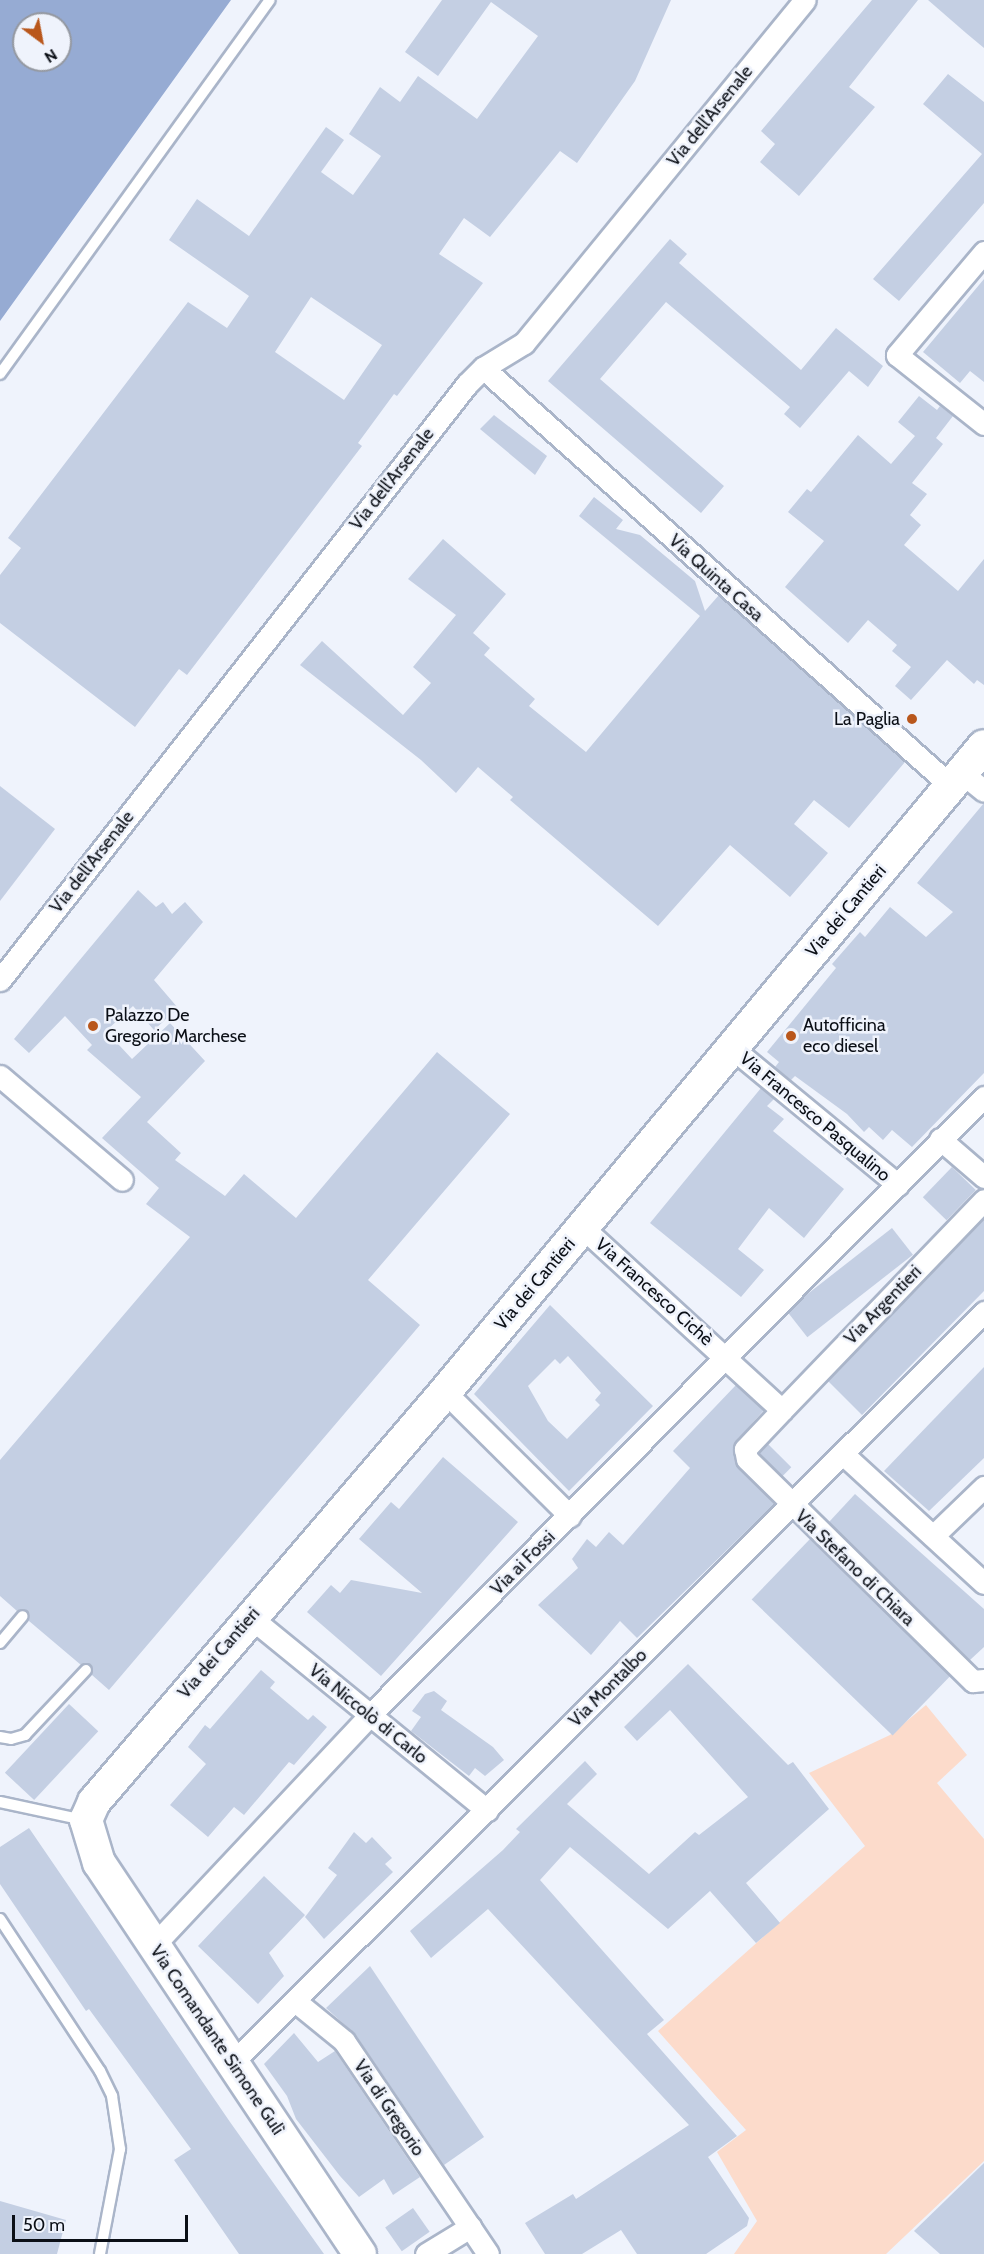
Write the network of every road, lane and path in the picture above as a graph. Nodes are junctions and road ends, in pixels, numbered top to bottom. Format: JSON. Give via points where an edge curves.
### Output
{"nodes":[{"id":1,"x":270,"y":0,"type":"edge"},
{"id":2,"x":805,"y":0,"type":"edge"},
{"id":3,"x":984,"y":252,"type":"edge"},
{"id":4,"x":483,"y":368,"type":"junction"},
{"id":5,"x":0,"y":374,"type":"edge"},
{"id":6,"x":984,"y":424,"type":"edge"},
{"id":7,"x":984,"y":746,"type":"edge"},
{"id":8,"x":966,"y":783,"type":"edge"},
{"id":9,"x":0,"y":980,"type":"edge"},
{"id":10,"x":732,"y":1048,"type":"junction"},
{"id":11,"x":0,"y":1076,"type":"edge"},
{"id":12,"x":984,"y":1097,"type":"edge"},
{"id":13,"x":940,"y":1139,"type":"junction"},
{"id":14,"x":984,"y":1177,"type":"edge"},
{"id":15,"x":122,"y":1180,"type":"dead end"},
{"id":16,"x":898,"y":1185,"type":"junction"},
{"id":17,"x":984,"y":1200,"type":"edge"},
{"id":18,"x":582,"y":1227,"type":"junction"},
{"id":19,"x":984,"y":1312,"type":"edge"},
{"id":20,"x":725,"y":1356,"type":"junction"},
{"id":21,"x":445,"y":1392,"type":"junction"},
{"id":22,"x":782,"y":1410,"type":"junction"},
{"id":23,"x":745,"y":1449,"type":"joint"},
{"id":24,"x":843,"y":1454,"type":"junction"},
{"id":25,"x":984,"y":1487,"type":"edge"},
{"id":26,"x":791,"y":1505,"type":"junction"},
{"id":27,"x":570,"y":1516,"type":"junction"},
{"id":28,"x":933,"y":1536,"type":"junction"},
{"id":29,"x":984,"y":1584,"type":"edge"},
{"id":30,"x":23,"y":1616,"type":"dead end"},
{"id":31,"x":250,"y":1617,"type":"junction"},
{"id":32,"x":0,"y":1643,"type":"edge"},
{"id":33,"x":86,"y":1670,"type":"dead end"},
{"id":34,"x":978,"y":1681,"type":"edge"},
{"id":35,"x":368,"y":1717,"type":"junction"},
{"id":36,"x":0,"y":1737,"type":"edge"},
{"id":37,"x":0,"y":1802,"type":"edge"},
{"id":38,"x":487,"y":1810,"type":"junction"},
{"id":39,"x":86,"y":1820,"type":"junction"},
{"id":40,"x":0,"y":1920,"type":"edge"},
{"id":41,"x":153,"y":1946,"type":"junction"},
{"id":42,"x":295,"y":2001,"type":"junction"},
{"id":43,"x":232,"y":2063,"type":"junction"},
{"id":44,"x":470,"y":2228,"type":"junction"},
{"id":45,"x":100,"y":2254,"type":"edge"},
{"id":46,"x":360,"y":2254,"type":"edge"},
{"id":47,"x":426,"y":2254,"type":"edge"},
{"id":48,"x":488,"y":2254,"type":"edge"}],
"edges":[{"from":1,"to":5,"type":"lane"},
{"from":2,"to":4,"type":"street","name":"Via dell'Arsenale","via":[[524,344]]},
{"from":3,"to":6,"type":"street","via":[[897,355]]},
{"from":4,"to":8,"type":"street","name":"Via Quinta Casa"},
{"from":4,"to":9,"type":"street","name":"Via dell'Arsenale"},
{"from":7,"to":8,"type":"main road","name":"Via dei Cantieri"},
{"from":8,"to":10,"type":"main road","name":"Via dei Cantieri"},
{"from":10,"to":16,"type":"street","name":"Via Francesco Pasqualino"},
{"from":10,"to":18,"type":"main road","name":"Via dei Cantieri"},
{"from":11,"to":15,"type":"street"},
{"from":12,"to":13,"type":"street","name":"Via ai Fossi"},
{"from":13,"to":14,"type":"street"},
{"from":13,"to":16,"type":"street","name":"Via ai Fossi"},
{"from":16,"to":20,"type":"street","name":"Via ai Fossi"},
{"from":17,"to":22,"type":"street","name":"Via Argentieri"},
{"from":18,"to":20,"type":"street","name":"Via Francesco Cichè"},
{"from":18,"to":21,"type":"main road","name":"Via dei Cantieri"},
{"from":19,"to":24,"type":"street","name":"Via Montalbo"},
{"from":20,"to":22,"type":"street","name":"Via Francesco Cichè"},
{"from":20,"to":27,"type":"street","name":"Via ai Fossi"},
{"from":21,"to":27,"type":"street"},
{"from":21,"to":31,"type":"main road","name":"Via dei Cantieri"},
{"from":22,"to":23,"type":"street","name":"Via Argentieri"},
{"from":23,"to":26,"type":"street","name":"Via Stefano di Chiara","via":[[747,1459]]},
{"from":24,"to":26,"type":"street","name":"Via Montalbo"},
{"from":24,"to":28,"type":"street"},
{"from":25,"to":28,"type":"street"},
{"from":26,"to":34,"type":"street","name":"Via Stefano di Chiara"},
{"from":26,"to":38,"type":"street","name":"Via Montalbo"},
{"from":27,"to":35,"type":"street","name":"Via ai Fossi"},
{"from":28,"to":29,"type":"street"},
{"from":30,"to":32,"type":"lane"},
{"from":31,"to":35,"type":"street","name":"Via Niccolò di Carlo"},
{"from":31,"to":39,"type":"main road","name":"Via dei Cantieri","via":[[107,1783]]},
{"from":33,"to":36,"type":"lane","via":[[25,1735]]},
{"from":35,"to":38,"type":"street","name":"Via Niccolò di Carlo"},
{"from":35,"to":41,"type":"street","name":"Via ai Fossi"},
{"from":37,"to":39,"type":"lane"},
{"from":38,"to":42,"type":"street","name":"Via Montalbo"},
{"from":39,"to":41,"type":"main road","name":"Via Comandante Simone Gulì","via":[[99,1863]]},
{"from":40,"to":45,"type":"lane","via":[[100,2071],[112,2096],[120,2149]]},
{"from":41,"to":43,"type":"main road","name":"Via Comandante Simone Gulì"},
{"from":42,"to":43,"type":"street","name":"Via Montalbo"},
{"from":42,"to":44,"type":"street","name":"Via di Gregorio","via":[[344,2041]]},
{"from":43,"to":46,"type":"main road","name":"Via Comandante Simone Gulì"},
{"from":44,"to":47,"type":"street"},
{"from":44,"to":48,"type":"street","name":"Via di Gregorio"}]}
